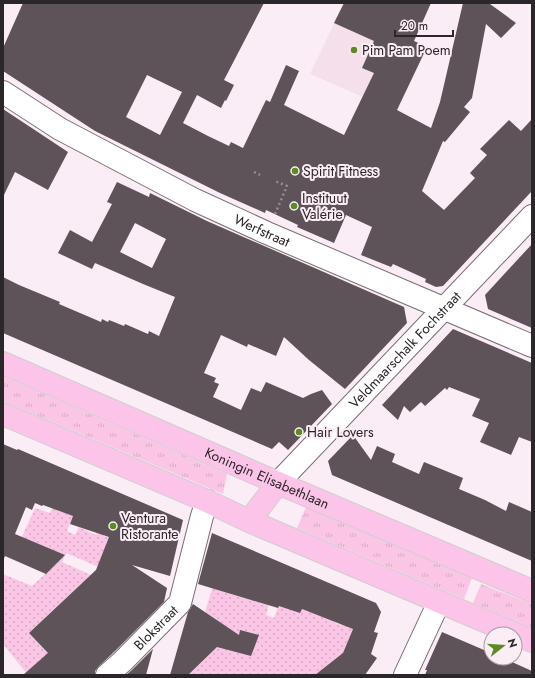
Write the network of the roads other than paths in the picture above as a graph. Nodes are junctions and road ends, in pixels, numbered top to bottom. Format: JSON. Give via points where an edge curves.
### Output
{"nodes":[{"id":1,"x":3,"y":92,"type":"edge"},
{"id":2,"x":532,"y":216,"type":"edge"},
{"id":3,"x":445,"y":308,"type":"junction"},
{"id":4,"x":532,"y":346,"type":"edge"},
{"id":5,"x":3,"y":363,"type":"edge"},
{"id":6,"x":3,"y":414,"type":"edge"},
{"id":7,"x":278,"y":483,"type":"junction"},
{"id":8,"x":207,"y":501,"type":"junction"},
{"id":9,"x":249,"y":521,"type":"junction"},
{"id":10,"x":532,"y":591,"type":"edge"},
{"id":11,"x":439,"y":602,"type":"junction"},
{"id":12,"x":532,"y":641,"type":"edge"},
{"id":13,"x":108,"y":675,"type":"edge"},
{"id":14,"x":405,"y":675,"type":"edge"}],
"edges":[{"from":1,"to":3,"type":"street","name":"Werfstraat","via":[[60,129],[195,200]]},
{"from":2,"to":3,"type":"street","name":"Veldmaarschalk Fochstraat"},
{"from":3,"to":4,"type":"street","name":"Werfstraat"},
{"from":3,"to":7,"type":"street","name":"Veldmaarschalk Fochstraat"},
{"from":5,"to":7,"type":"main road","name":"Koningin Elisabethlaan"},
{"from":6,"to":8,"type":"main road"},
{"from":7,"to":9,"type":"main road"},
{"from":7,"to":10,"type":"main road","name":"Koningin Elisabethlaan"},
{"from":8,"to":9,"type":"main road"},
{"from":8,"to":13,"type":"street","name":"Blokstraat","via":[[180,603]]},
{"from":9,"to":11,"type":"main road"},
{"from":11,"to":12,"type":"main road"},
{"from":11,"to":14,"type":"street"}]}
